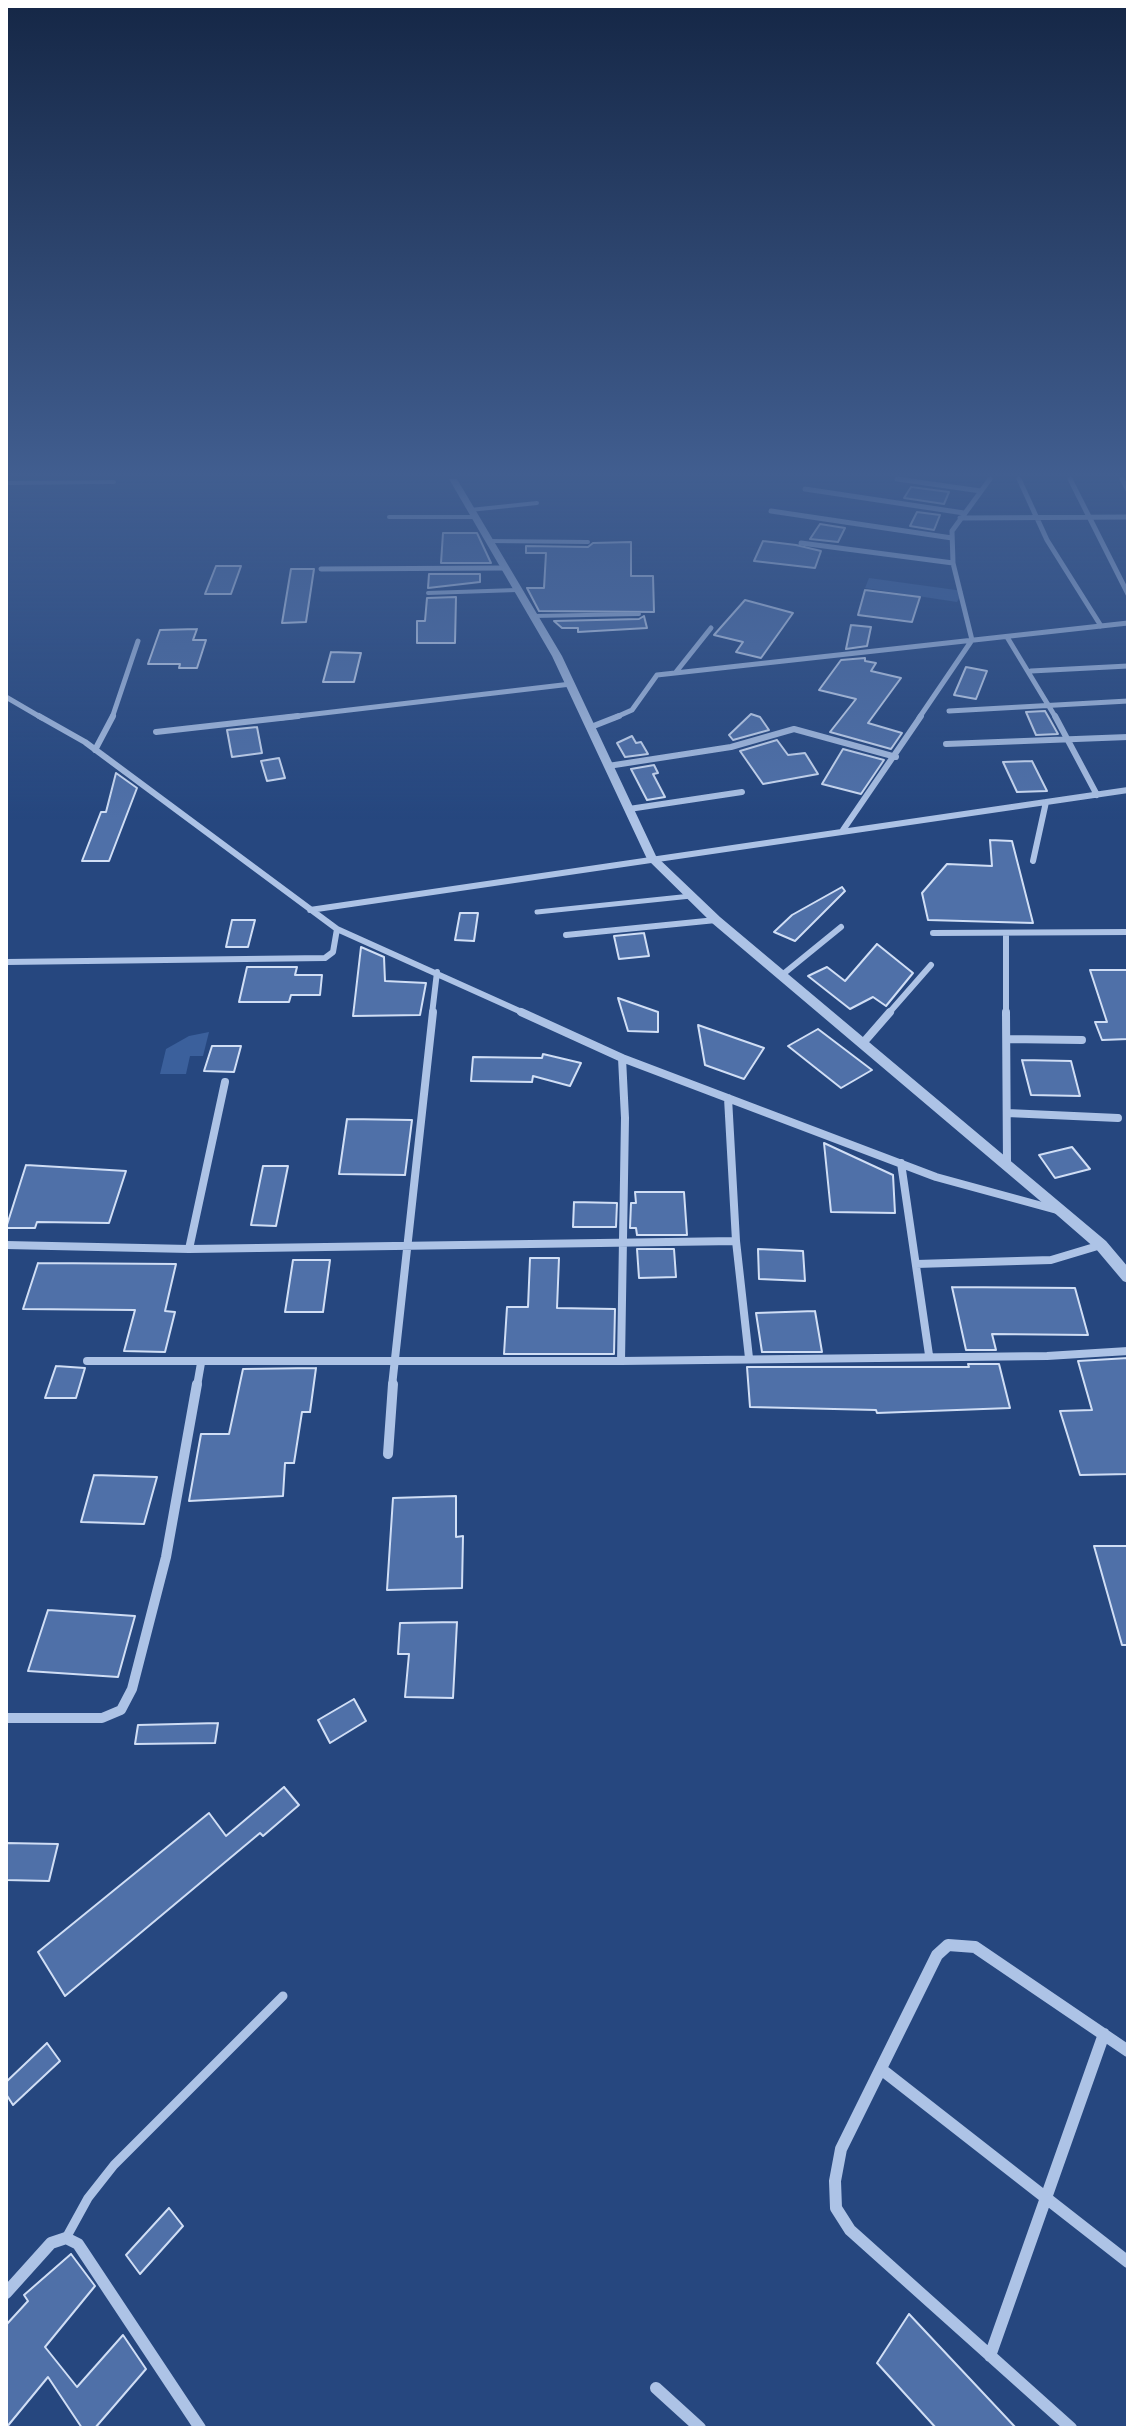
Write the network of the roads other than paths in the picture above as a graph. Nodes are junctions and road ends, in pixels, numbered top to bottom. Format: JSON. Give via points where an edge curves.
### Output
{"nodes":[{"id":1,"x":428,"y":593,"type":"dead end"},
{"id":2,"x":440,"y":593,"type":"edge"},
{"id":3,"x":519,"y":593,"type":"edge"},
{"id":4,"x":960,"y":593,"type":"edge"},
{"id":5,"x":1081,"y":593,"type":"edge"},
{"id":6,"x":639,"y":614,"type":"dead end"},
{"id":7,"x":533,"y":616,"type":"junction"},
{"id":8,"x":1128,"y":623,"type":"edge"},
{"id":9,"x":1101,"y":626,"type":"junction"},
{"id":10,"x":711,"y":628,"type":"dead end"},
{"id":11,"x":1007,"y":637,"type":"junction"},
{"id":12,"x":972,"y":640,"type":"junction"},
{"id":13,"x":138,"y":641,"type":"dead end"},
{"id":14,"x":1128,"y":666,"type":"edge"},
{"id":15,"x":1031,"y":671,"type":"junction"},
{"id":16,"x":676,"y":672,"type":"junction"},
{"id":17,"x":571,"y":684,"type":"junction"},
{"id":18,"x":6,"y":697,"type":"edge"},
{"id":19,"x":1128,"y":701,"type":"edge"},
{"id":20,"x":1051,"y":705,"type":"junction"},
{"id":21,"x":949,"y":711,"type":"dead end"},
{"id":22,"x":591,"y":727,"type":"junction"},
{"id":23,"x":156,"y":732,"type":"dead end"},
{"id":24,"x":1128,"y":737,"type":"edge"},
{"id":25,"x":1067,"y":740,"type":"junction"},
{"id":26,"x":946,"y":744,"type":"dead end"},
{"id":27,"x":95,"y":750,"type":"junction"},
{"id":28,"x":896,"y":757,"type":"junction"},
{"id":29,"x":608,"y":766,"type":"junction"},
{"id":30,"x":1128,"y":790,"type":"edge"},
{"id":31,"x":742,"y":792,"type":"dead end"},
{"id":32,"x":1097,"y":795,"type":"junction"},
{"id":33,"x":1046,"y":802,"type":"junction"},
{"id":34,"x":629,"y":809,"type":"junction"},
{"id":35,"x":843,"y":830,"type":"junction"},
{"id":36,"x":651,"y":857,"type":"junction"},
{"id":37,"x":1033,"y":861,"type":"dead end"},
{"id":38,"x":691,"y":896,"type":"junction"},
{"id":39,"x":310,"y":910,"type":"junction"},
{"id":40,"x":537,"y":912,"type":"dead end"},
{"id":41,"x":716,"y":920,"type":"junction"},
{"id":42,"x":841,"y":927,"type":"dead end"},
{"id":43,"x":337,"y":929,"type":"junction"},
{"id":44,"x":933,"y":933,"type":"dead end"},
{"id":45,"x":1006,"y":933,"type":"junction"},
{"id":46,"x":1128,"y":933,"type":"edge"},
{"id":47,"x":566,"y":935,"type":"dead end"},
{"id":48,"x":6,"y":962,"type":"edge"},
{"id":49,"x":931,"y":965,"type":"dead end"},
{"id":50,"x":437,"y":972,"type":"junction"},
{"id":51,"x":782,"y":975,"type":"junction"},
{"id":52,"x":1007,"y":1039,"type":"junction"},
{"id":53,"x":1082,"y":1040,"type":"dead end"},
{"id":54,"x":863,"y":1043,"type":"junction"},
{"id":55,"x":622,"y":1058,"type":"junction"},
{"id":56,"x":225,"y":1082,"type":"dead end"},
{"id":57,"x":728,"y":1098,"type":"junction"},
{"id":58,"x":1007,"y":1113,"type":"junction"},
{"id":59,"x":1118,"y":1118,"type":"dead end"},
{"id":60,"x":901,"y":1163,"type":"junction"},
{"id":61,"x":1007,"y":1164,"type":"junction"},
{"id":62,"x":1063,"y":1212,"type":"junction"},
{"id":63,"x":736,"y":1241,"type":"junction"},
{"id":64,"x":624,"y":1243,"type":"junction"},
{"id":65,"x":6,"y":1245,"type":"edge"},
{"id":66,"x":407,"y":1245,"type":"junction"},
{"id":67,"x":1101,"y":1245,"type":"junction"},
{"id":68,"x":189,"y":1249,"type":"junction"},
{"id":69,"x":916,"y":1264,"type":"junction"},
{"id":70,"x":1128,"y":1277,"type":"edge"},
{"id":71,"x":1128,"y":1351,"type":"edge"},
{"id":72,"x":929,"y":1355,"type":"junction"},
{"id":73,"x":749,"y":1358,"type":"junction"},
{"id":74,"x":87,"y":1361,"type":"dead end"},
{"id":75,"x":621,"y":1361,"type":"junction"},
{"id":76,"x":394,"y":1362,"type":"junction"},
{"id":77,"x":201,"y":1363,"type":"junction"},
{"id":78,"x":388,"y":1454,"type":"dead end"},
{"id":79,"x":6,"y":1718,"type":"edge"},
{"id":80,"x":283,"y":1996,"type":"dead end"},
{"id":81,"x":1104,"y":2034,"type":"junction"},
{"id":82,"x":1128,"y":2051,"type":"edge"},
{"id":83,"x":881,"y":2069,"type":"junction"},
{"id":84,"x":1046,"y":2198,"type":"junction"},
{"id":85,"x":66,"y":2238,"type":"junction"},
{"id":86,"x":1128,"y":2262,"type":"edge"},
{"id":87,"x":6,"y":2293,"type":"edge"},
{"id":88,"x":990,"y":2356,"type":"junction"},
{"id":89,"x":656,"y":2388,"type":"dead end"},
{"id":90,"x":200,"y":2428,"type":"edge"},
{"id":91,"x":700,"y":2428,"type":"edge"},
{"id":92,"x":1071,"y":2428,"type":"edge"}],
"edges":[{"from":1,"to":2,"type":"lane"},
{"from":3,"to":7,"type":"street"},
{"from":4,"to":12,"type":"street"},
{"from":5,"to":9,"type":"street"},
{"from":6,"to":7,"type":"lane"},
{"from":7,"to":17,"type":"street"},
{"from":8,"to":9,"type":"street"},
{"from":9,"to":11,"type":"street"},
{"from":10,"to":16,"type":"street"},
{"from":11,"to":12,"type":"street"},
{"from":11,"to":15,"type":"street"},
{"from":12,"to":16,"type":"street"},
{"from":12,"to":28,"type":"street"},
{"from":13,"to":27,"type":"street","via":[[108,729]]},
{"from":14,"to":15,"type":"street"},
{"from":15,"to":20,"type":"street"},
{"from":16,"to":22,"type":"street","via":[[657,675],[632,710]]},
{"from":17,"to":22,"type":"street"},
{"from":17,"to":23,"type":"street"},
{"from":18,"to":27,"type":"street"},
{"from":19,"to":20,"type":"street"},
{"from":20,"to":21,"type":"street"},
{"from":20,"to":25,"type":"street"},
{"from":22,"to":29,"type":"street"},
{"from":24,"to":25,"type":"street"},
{"from":25,"to":26,"type":"street"},
{"from":25,"to":32,"type":"street"},
{"from":27,"to":39,"type":"street"},
{"from":28,"to":29,"type":"street","via":[[794,729],[731,747]]},
{"from":28,"to":35,"type":"street"},
{"from":29,"to":34,"type":"street"},
{"from":30,"to":32,"type":"street"},
{"from":31,"to":34,"type":"street"},
{"from":32,"to":33,"type":"street"},
{"from":33,"to":35,"type":"street"},
{"from":33,"to":37,"type":"street"},
{"from":34,"to":36,"type":"street"},
{"from":35,"to":36,"type":"street"},
{"from":36,"to":38,"type":"street"},
{"from":36,"to":39,"type":"street"},
{"from":38,"to":40,"type":"lane"},
{"from":38,"to":41,"type":"street"},
{"from":39,"to":43,"type":"street"},
{"from":41,"to":47,"type":"street"},
{"from":41,"to":51,"type":"street"},
{"from":42,"to":51,"type":"street"},
{"from":43,"to":48,"type":"street","via":[[333,952],[325,958]]},
{"from":43,"to":50,"type":"street"},
{"from":44,"to":45,"type":"street"},
{"from":45,"to":46,"type":"street"},
{"from":45,"to":52,"type":"street"},
{"from":49,"to":54,"type":"street"},
{"from":50,"to":55,"type":"street"},
{"from":50,"to":66,"type":"street"},
{"from":51,"to":54,"type":"street"},
{"from":52,"to":53,"type":"street"},
{"from":52,"to":58,"type":"street"},
{"from":54,"to":61,"type":"street"},
{"from":55,"to":57,"type":"street"},
{"from":55,"to":64,"type":"street"},
{"from":56,"to":68,"type":"street"},
{"from":57,"to":60,"type":"street"},
{"from":57,"to":63,"type":"street"},
{"from":58,"to":59,"type":"street"},
{"from":58,"to":61,"type":"street"},
{"from":60,"to":62,"type":"street"},
{"from":60,"to":69,"type":"street"},
{"from":61,"to":62,"type":"street"},
{"from":62,"to":67,"type":"street"},
{"from":63,"to":64,"type":"street"},
{"from":63,"to":73,"type":"street"},
{"from":64,"to":66,"type":"street"},
{"from":64,"to":75,"type":"street"},
{"from":65,"to":68,"type":"street"},
{"from":66,"to":68,"type":"street"},
{"from":66,"to":76,"type":"street"},
{"from":67,"to":69,"type":"street","via":[[1036,1262]]},
{"from":67,"to":70,"type":"street"},
{"from":69,"to":72,"type":"street"},
{"from":71,"to":72,"type":"street"},
{"from":72,"to":73,"type":"street"},
{"from":73,"to":75,"type":"street"},
{"from":74,"to":77,"type":"street"},
{"from":75,"to":76,"type":"street"},
{"from":76,"to":77,"type":"street"},
{"from":76,"to":78,"type":"street"},
{"from":77,"to":79,"type":"street","via":[[166,1557],[132,1689],[121,1710],[102,1718]]},
{"from":80,"to":85,"type":"lane","via":[[114,2165]]},
{"from":81,"to":82,"type":"street"},
{"from":81,"to":83,"type":"street","via":[[975,1947],[948,1945],[937,1955]]},
{"from":81,"to":84,"type":"street"},
{"from":83,"to":84,"type":"street"},
{"from":83,"to":88,"type":"street","via":[[841,2149],[836,2208],[850,2230]]},
{"from":84,"to":86,"type":"street"},
{"from":84,"to":88,"type":"street"},
{"from":85,"to":87,"type":"street","via":[[51,2243]]},
{"from":85,"to":90,"type":"street","via":[[86,2253]]},
{"from":88,"to":92,"type":"street"},
{"from":89,"to":91,"type":"street"}]}
